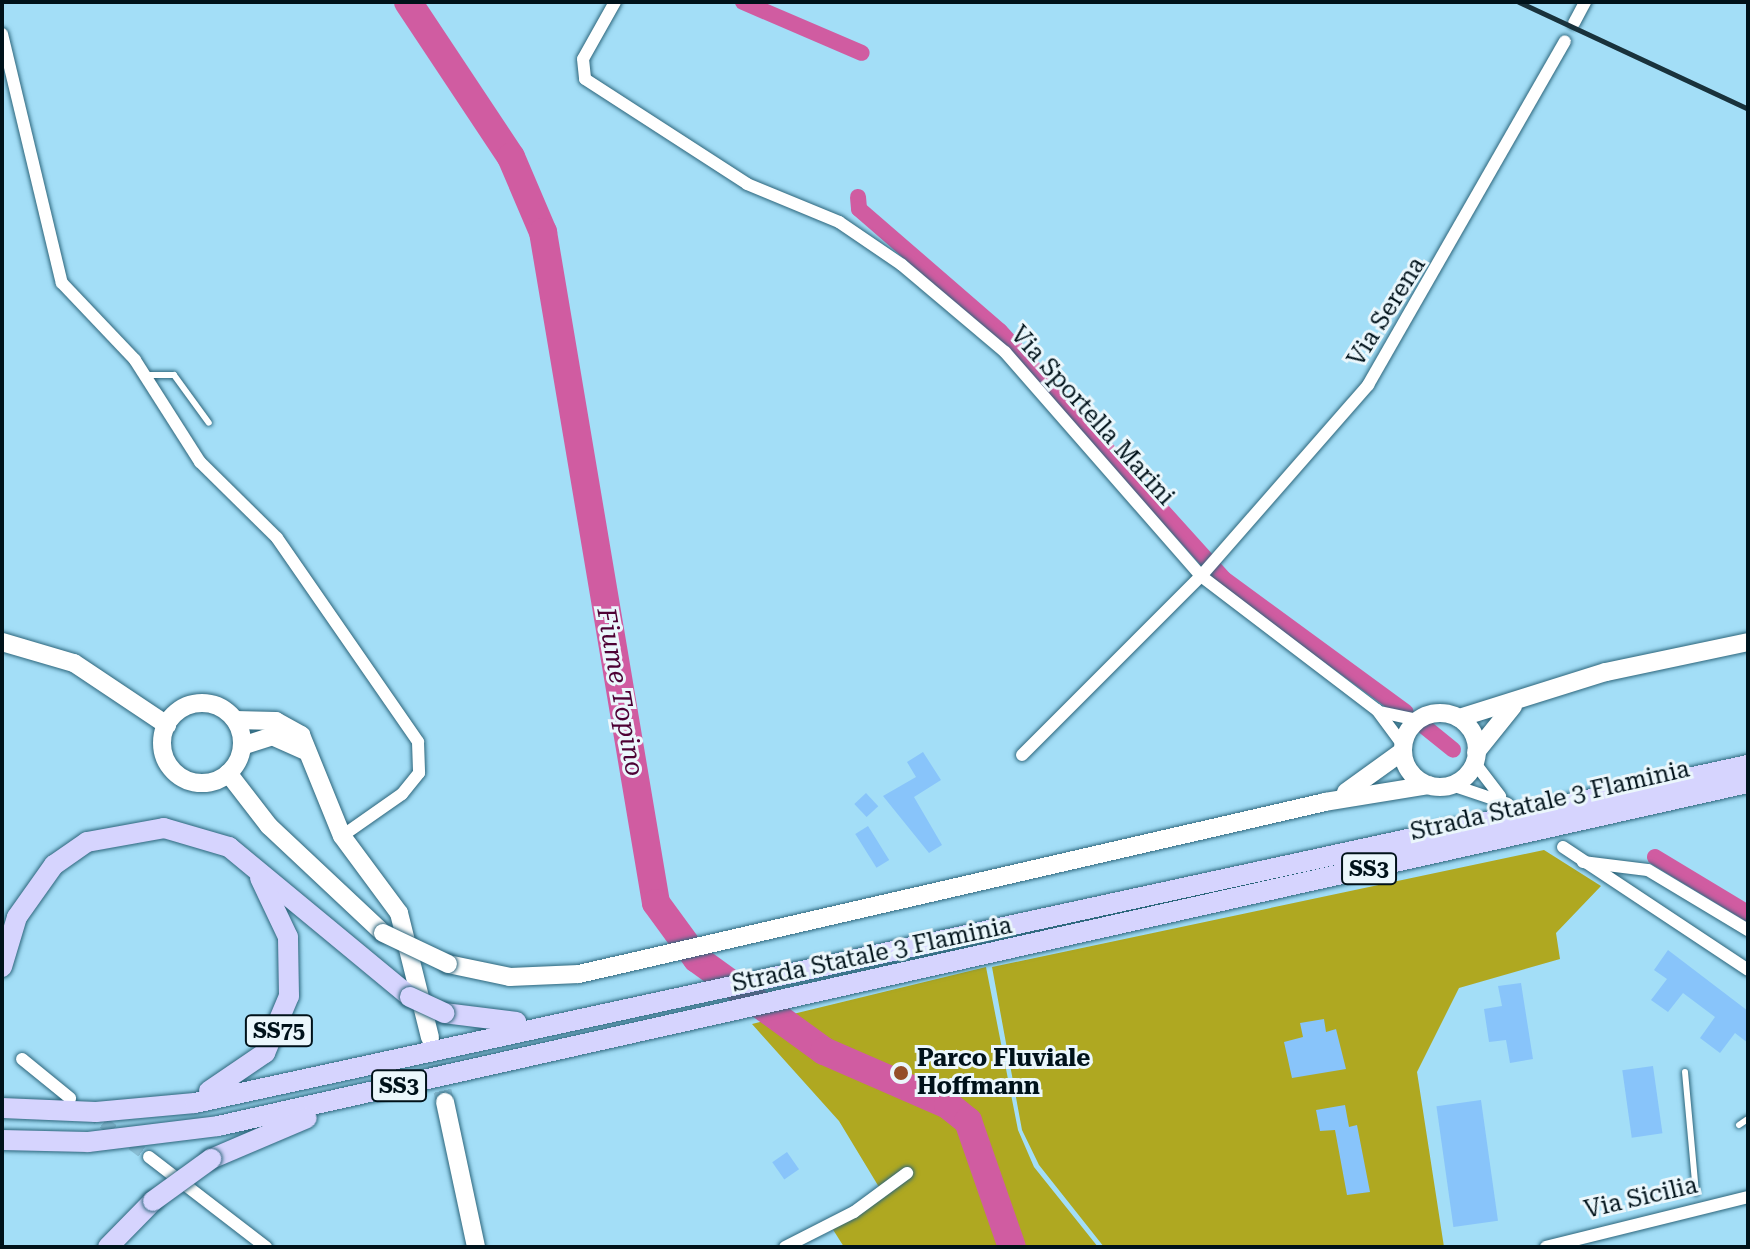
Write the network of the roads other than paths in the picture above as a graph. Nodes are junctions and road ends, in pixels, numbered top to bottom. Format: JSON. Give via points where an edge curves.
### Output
{"nodes":[{"id":1,"x":615,"y":2,"type":"edge"},
{"id":2,"x":1585,"y":2,"type":"edge"},
{"id":3,"x":1574,"y":23,"type":"dead end"},
{"id":4,"x":2,"y":34,"type":"edge"},
{"id":5,"x":1565,"y":41,"type":"dead end"},
{"id":6,"x":143,"y":375,"type":"junction"},
{"id":7,"x":209,"y":423,"type":"dead end"},
{"id":8,"x":1202,"y":575,"type":"junction"},
{"id":9,"x":2,"y":642,"type":"edge"},
{"id":10,"x":1748,"y":642,"type":"edge"},
{"id":11,"x":1524,"y":696,"type":"junction"},
{"id":12,"x":1377,"y":710,"type":"junction"},
{"id":13,"x":1459,"y":718,"type":"junction"},
{"id":14,"x":235,"y":720,"type":"junction"},
{"id":15,"x":1418,"y":720,"type":"junction"},
{"id":16,"x":167,"y":725,"type":"junction"},
{"id":17,"x":242,"y":746,"type":"junction"},
{"id":18,"x":1403,"y":748,"type":"junction"},
{"id":19,"x":309,"y":755,"type":"junction"},
{"id":20,"x":1022,"y":755,"type":"dead end"},
{"id":21,"x":1475,"y":757,"type":"junction"},
{"id":22,"x":1748,"y":765,"type":"edge"},
{"id":23,"x":228,"y":773,"type":"junction"},
{"id":24,"x":1748,"y":783,"type":"edge"},
{"id":25,"x":1429,"y":785,"type":"junction"},
{"id":26,"x":1452,"y":785,"type":"junction"},
{"id":27,"x":1325,"y":802,"type":"junction"},
{"id":28,"x":342,"y":836,"type":"junction"},
{"id":29,"x":1563,"y":847,"type":"dead end"},
{"id":30,"x":1583,"y":862,"type":"junction"},
{"id":31,"x":253,"y":864,"type":"junction"},
{"id":32,"x":1748,"y":930,"type":"edge"},
{"id":33,"x":2,"y":967,"type":"edge"},
{"id":34,"x":1748,"y":970,"type":"edge"},
{"id":35,"x":632,"y":1006,"type":"junction"},
{"id":36,"x":637,"y":1033,"type":"junction"},
{"id":37,"x":430,"y":1037,"type":"tunnel mouth"},
{"id":38,"x":22,"y":1059,"type":"dead end"},
{"id":39,"x":1685,"y":1072,"type":"dead end"},
{"id":40,"x":70,"y":1098,"type":"dead end"},
{"id":41,"x":445,"y":1102,"type":"tunnel mouth"},
{"id":42,"x":2,"y":1108,"type":"edge"},
{"id":43,"x":131,"y":1110,"type":"junction"},
{"id":44,"x":1748,"y":1119,"type":"edge"},
{"id":45,"x":1739,"y":1125,"type":"dead end"},
{"id":46,"x":2,"y":1140,"type":"edge"},
{"id":47,"x":149,"y":1157,"type":"tunnel mouth"},
{"id":48,"x":907,"y":1173,"type":"dead end"},
{"id":49,"x":1696,"y":1193,"type":"dead end"},
{"id":50,"x":1748,"y":1197,"type":"edge"},
{"id":51,"x":108,"y":1247,"type":"edge"},
{"id":52,"x":266,"y":1247,"type":"edge"},
{"id":53,"x":476,"y":1247,"type":"edge"},
{"id":54,"x":785,"y":1247,"type":"edge"},
{"id":55,"x":1546,"y":1247,"type":"edge"}],
"edges":[{"from":1,"to":8,"type":"street","name":"Via Sportella Marini","via":[[583,59],[585,79],[747,184],[839,222],[902,265],[1015,363]]},
{"from":2,"to":3,"type":"street"},
{"from":4,"to":6,"type":"street","via":[[19,82],[52,262]]},
{"from":5,"to":8,"type":"street","name":"Via Serena","via":[[1398,344]]},
{"from":6,"to":7,"type":"lane","via":[[174,375]]},
{"from":6,"to":28,"type":"street","via":[[200,462],[277,538],[418,742],[419,773],[411,783]]},
{"from":8,"to":12,"type":"street","name":"Via Sportella Marini"},
{"from":8,"to":20,"type":"street","name":"Via Serena"},
{"from":9,"to":16,"type":"main road","via":[[74,663]]},
{"from":10,"to":11,"type":"main road"},
{"from":11,"to":13,"type":"main road"},
{"from":11,"to":21,"type":"main road"},
{"from":12,"to":15,"type":"street"},
{"from":12,"to":18,"type":"street","name":"Via Sportella Marini"},
{"from":13,"to":15,"type":"main road","via":[[1438,713]]},
{"from":13,"to":21,"type":"main road"},
{"from":14,"to":16,"type":"main road","via":[[217,705],[194,704]]},
{"from":14,"to":17,"type":"main road"},
{"from":14,"to":19,"type":"main road","via":[[291,726]]},
{"from":15,"to":18,"type":"main road"},
{"from":16,"to":23,"type":"main road","via":[[164,751],[177,774],[203,782]]},
{"from":17,"to":19,"type":"main road","via":[[272,736]]},
{"from":17,"to":23,"type":"main road"},
{"from":18,"to":25,"type":"main road","name":"Via Sportella Marini","via":[[1410,773]]},
{"from":18,"to":27,"type":"main road"},
{"from":19,"to":28,"type":"main road"},
{"from":21,"to":26,"type":"main road"},
{"from":21,"to":26,"type":"street","via":[[1508,804]]},
{"from":22,"to":35,"type":"highway","name":"Strada Statale 3 Flaminia","number":"SS3"},
{"from":23,"to":27,"type":"main road","bridge":true,"via":[[269,826],[383,933],[448,964],[510,977],[579,974]]},
{"from":24,"to":36,"type":"highway","name":"Strada Statale 3 Flaminia","number":"SS3"},
{"from":25,"to":26,"type":"main road"},
{"from":25,"to":27,"type":"main road"},
{"from":28,"to":37,"type":"main road","via":[[399,913]]},
{"from":29,"to":30,"type":"street"},
{"from":30,"to":32,"type":"street","via":[[1648,870]]},
{"from":30,"to":34,"type":"street"},
{"from":31,"to":33,"type":"highway","via":[[199,835],[164,828],[87,842],[33,889]]},
{"from":31,"to":35,"type":"highway","bridge":true,"via":[[410,997],[444,1013],[500,1024]]},
{"from":31,"to":43,"type":"highway","number":"SS75","via":[[288,937],[289,996],[281,1028],[265,1053],[219,1088]]},
{"from":35,"to":43,"type":"highway","name":"Strada Statale 3 Flaminia","number":"SS3","via":[[195,1103]]},
{"from":36,"to":46,"type":"highway","name":"Strada Statale 3 Flaminia","number":"SS3","via":[[149,1138]]},
{"from":36,"to":51,"type":"highway","bridge":true,"via":[[300,1119],[211,1159],[153,1201]]},
{"from":38,"to":40,"type":"street"},
{"from":39,"to":49,"type":"lane"},
{"from":41,"to":53,"type":"main road"},
{"from":42,"to":43,"type":"highway","name":"Strada Statale 3 Flaminia","number":"SS3"},
{"from":44,"to":45,"type":"lane"},
{"from":47,"to":52,"type":"street"},
{"from":48,"to":54,"type":"street","via":[[854,1212]]},
{"from":50,"to":55,"type":"street","name":"Via Sicilia"}]}
